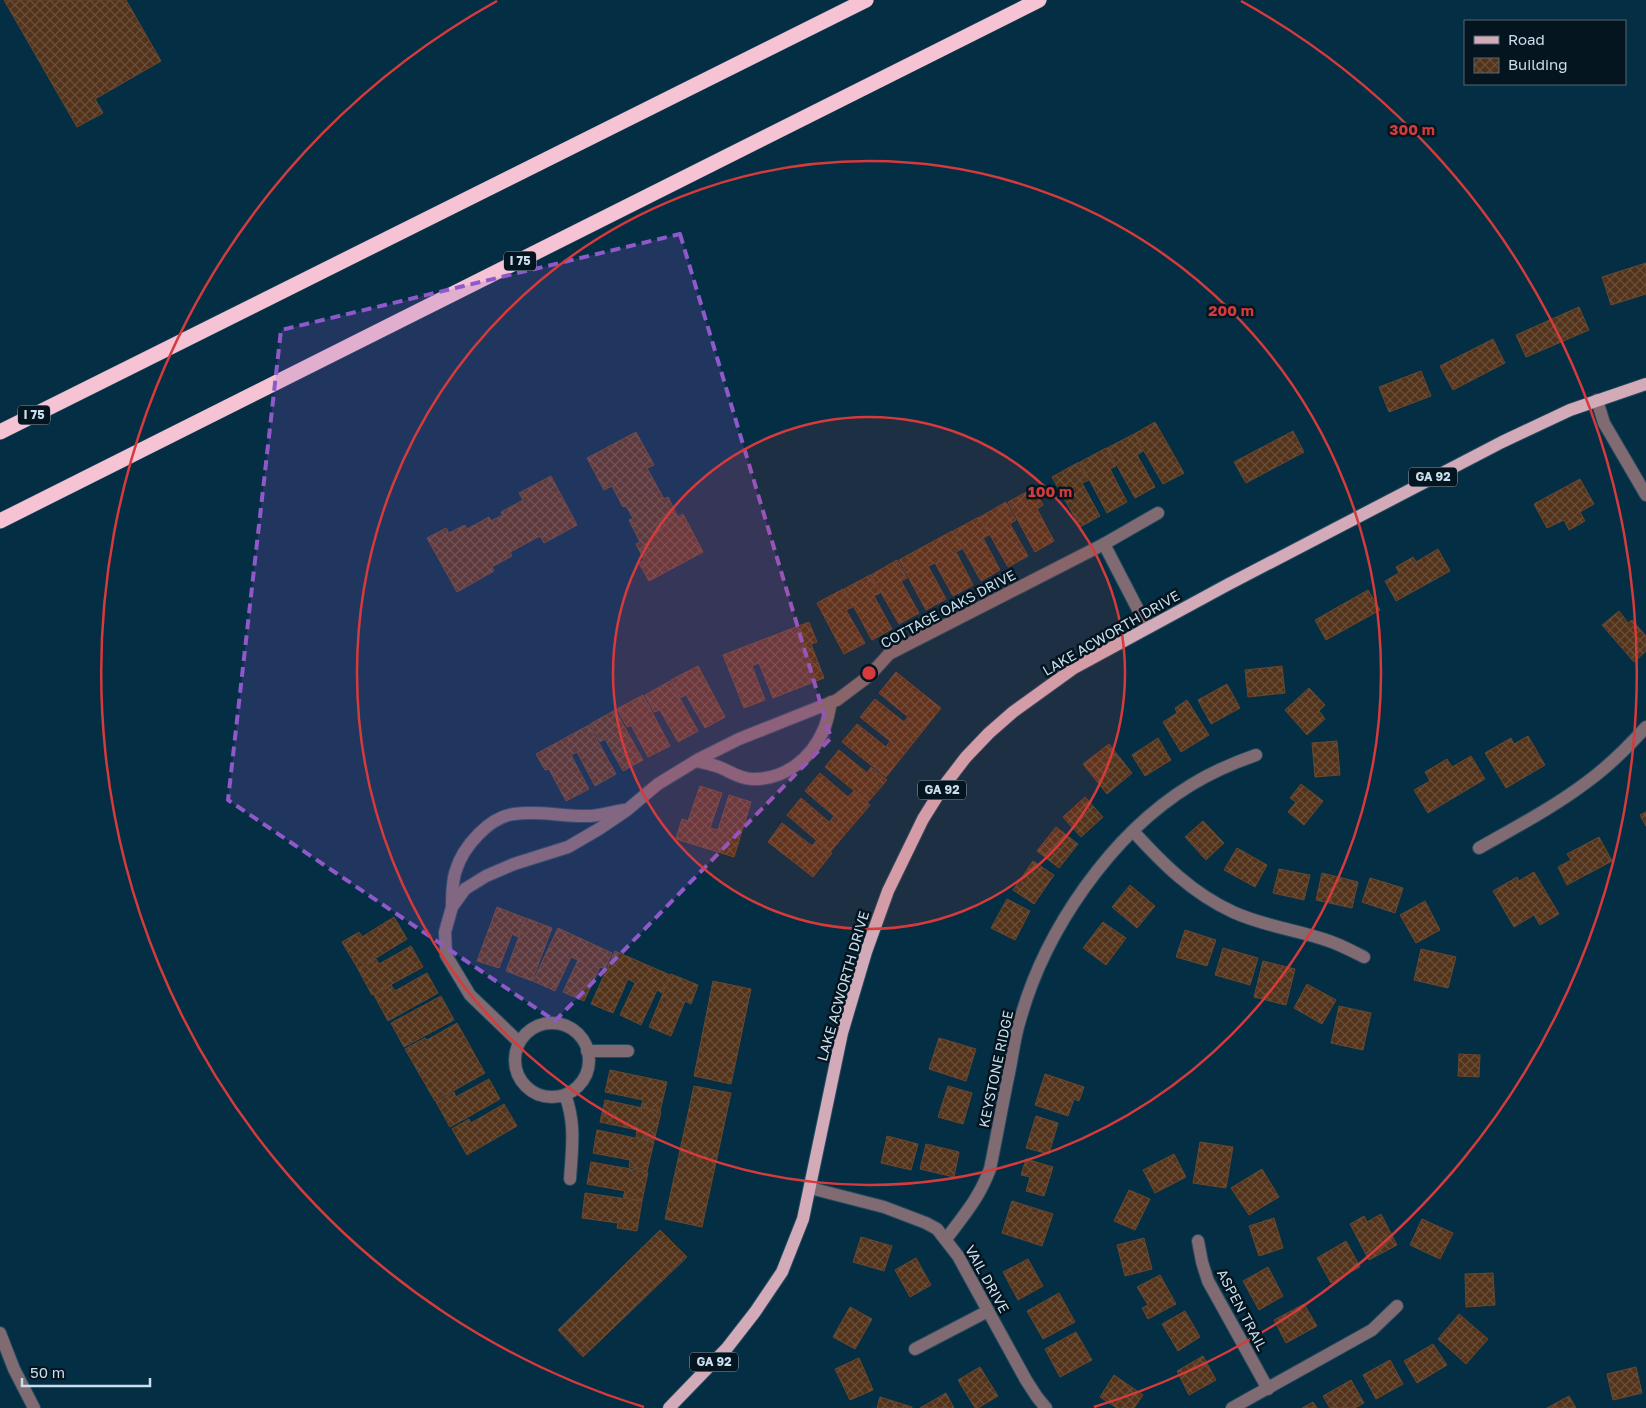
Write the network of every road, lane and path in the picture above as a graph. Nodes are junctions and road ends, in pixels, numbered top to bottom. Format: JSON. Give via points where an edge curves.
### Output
{"nodes":[{"id":1,"x":866,"y":0,"type":"edge"},
{"id":2,"x":1039,"y":0,"type":"edge"},
{"id":3,"x":1646,"y":384,"type":"edge"},
{"id":4,"x":1597,"y":400,"type":"junction"},
{"id":5,"x":0,"y":432,"type":"edge"},
{"id":6,"x":1646,"y":495,"type":"edge"},
{"id":7,"x":1158,"y":513,"type":"dead end"},
{"id":8,"x":0,"y":522,"type":"edge"},
{"id":9,"x":1104,"y":544,"type":"junction"},
{"id":10,"x":1147,"y":628,"type":"junction"},
{"id":11,"x":831,"y":702,"type":"junction"},
{"id":12,"x":1646,"y":727,"type":"edge"},
{"id":13,"x":1256,"y":755,"type":"dead end"},
{"id":14,"x":696,"y":761,"type":"junction"},
{"id":15,"x":627,"y":810,"type":"junction"},
{"id":16,"x":1133,"y":831,"type":"junction"},
{"id":17,"x":1479,"y":848,"type":"dead end"},
{"id":18,"x":452,"y":908,"type":"junction"},
{"id":19,"x":1364,"y":956,"type":"dead end"},
{"id":20,"x":519,"y":1042,"type":"junction"},
{"id":21,"x":587,"y":1051,"type":"junction"},
{"id":22,"x":628,"y":1051,"type":"dead end"},
{"id":23,"x":565,"y":1095,"type":"junction"},
{"id":24,"x":570,"y":1179,"type":"dead end"},
{"id":25,"x":810,"y":1188,"type":"junction"},
{"id":26,"x":946,"y":1239,"type":"junction"},
{"id":27,"x":1198,"y":1242,"type":"dead end"},
{"id":28,"x":1396,"y":1306,"type":"dead end"},
{"id":29,"x":988,"y":1311,"type":"junction"},
{"id":30,"x":0,"y":1333,"type":"edge"},
{"id":31,"x":915,"y":1349,"type":"dead end"},
{"id":32,"x":1268,"y":1389,"type":"junction"},
{"id":33,"x":34,"y":1408,"type":"edge"},
{"id":34,"x":668,"y":1408,"type":"edge"},
{"id":35,"x":1046,"y":1408,"type":"edge"},
{"id":36,"x":1232,"y":1408,"type":"edge"}],
"edges":[{"from":1,"to":5,"type":"highway","number":"I 75"},
{"from":2,"to":8,"type":"highway","number":"I 75"},
{"from":3,"to":4,"type":"main road","name":"LAKE ACWORTH DRIVE","number":"GA 92"},
{"from":4,"to":6,"type":"street","via":[[1604,422]]},
{"from":4,"to":10,"type":"main road","name":"LAKE ACWORTH DRIVE","number":"GA 92","via":[[1502,442]]},
{"from":7,"to":9,"type":"street","name":"COTTAGE OAKS DRIVE"},
{"from":9,"to":10,"type":"street"},
{"from":9,"to":11,"type":"street","name":"COTTAGE OAKS DRIVE","via":[[889,654],[856,687]]},
{"from":10,"to":25,"type":"main road","name":"LAKE ACWORTH DRIVE","number":"GA 92","via":[[1074,668],[1014,712],[966,757],[923,820],[888,891],[866,952],[842,1033]]},
{"from":11,"to":14,"type":"street","name":"COTTAGE OAKS DRIVE","via":[[739,739]]},
{"from":11,"to":14,"type":"street","via":[[824,728],[803,760],[792,769],[775,776],[751,779]]},
{"from":12,"to":17,"type":"street","via":[[1589,781]]},
{"from":13,"to":16,"type":"street","name":"KEYSTONE RIDGE","via":[[1190,785]]},
{"from":14,"to":15,"type":"street","name":"COTTAGE OAKS DRIVE","via":[[658,784]]},
{"from":15,"to":18,"type":"street","name":"COTTAGE OAKS DRIVE","via":[[568,847],[486,876],[464,889]]},
{"from":15,"to":18,"type":"street","name":"COTTAGE OAKS DRIVE","via":[[590,816],[512,814],[489,824],[471,842],[455,870]]},
{"from":16,"to":19,"type":"street","via":[[1166,867],[1234,913],[1329,941]]},
{"from":16,"to":26,"type":"street","name":"KEYSTONE RIDGE","via":[[1095,873],[1072,907],[1032,985],[1020,1020],[990,1168],[977,1198]]},
{"from":18,"to":20,"type":"street","name":"COTTAGE OAKS DRIVE","via":[[445,932],[446,955],[470,995]]},
{"from":20,"to":21,"type":"street","via":[[535,1026],[562,1024],[581,1036]]},
{"from":20,"to":23,"type":"street","via":[[515,1051],[518,1078],[530,1091],[543,1096]]},
{"from":21,"to":22,"type":"street"},
{"from":21,"to":23,"type":"street","via":[[589,1066],[583,1080]]},
{"from":23,"to":24,"type":"street","via":[[571,1110],[573,1137]]},
{"from":25,"to":26,"type":"street","name":"VAIL DRIVE","via":[[884,1207],[926,1223]]},
{"from":25,"to":34,"type":"main road","name":"LAKE ACWORTH DRIVE","number":"GA 92","via":[[794,1245],[769,1293],[727,1348]]},
{"from":26,"to":29,"type":"street","name":"VAIL DRIVE"},
{"from":27,"to":32,"type":"street","name":"ASPEN TRAIL","via":[[1208,1281]]},
{"from":28,"to":32,"type":"street","via":[[1372,1330]]},
{"from":29,"to":31,"type":"street"},
{"from":29,"to":35,"type":"street","name":"VAIL DRIVE","via":[[1026,1380]]},
{"from":30,"to":33,"type":"street"},
{"from":32,"to":36,"type":"street"}]}
